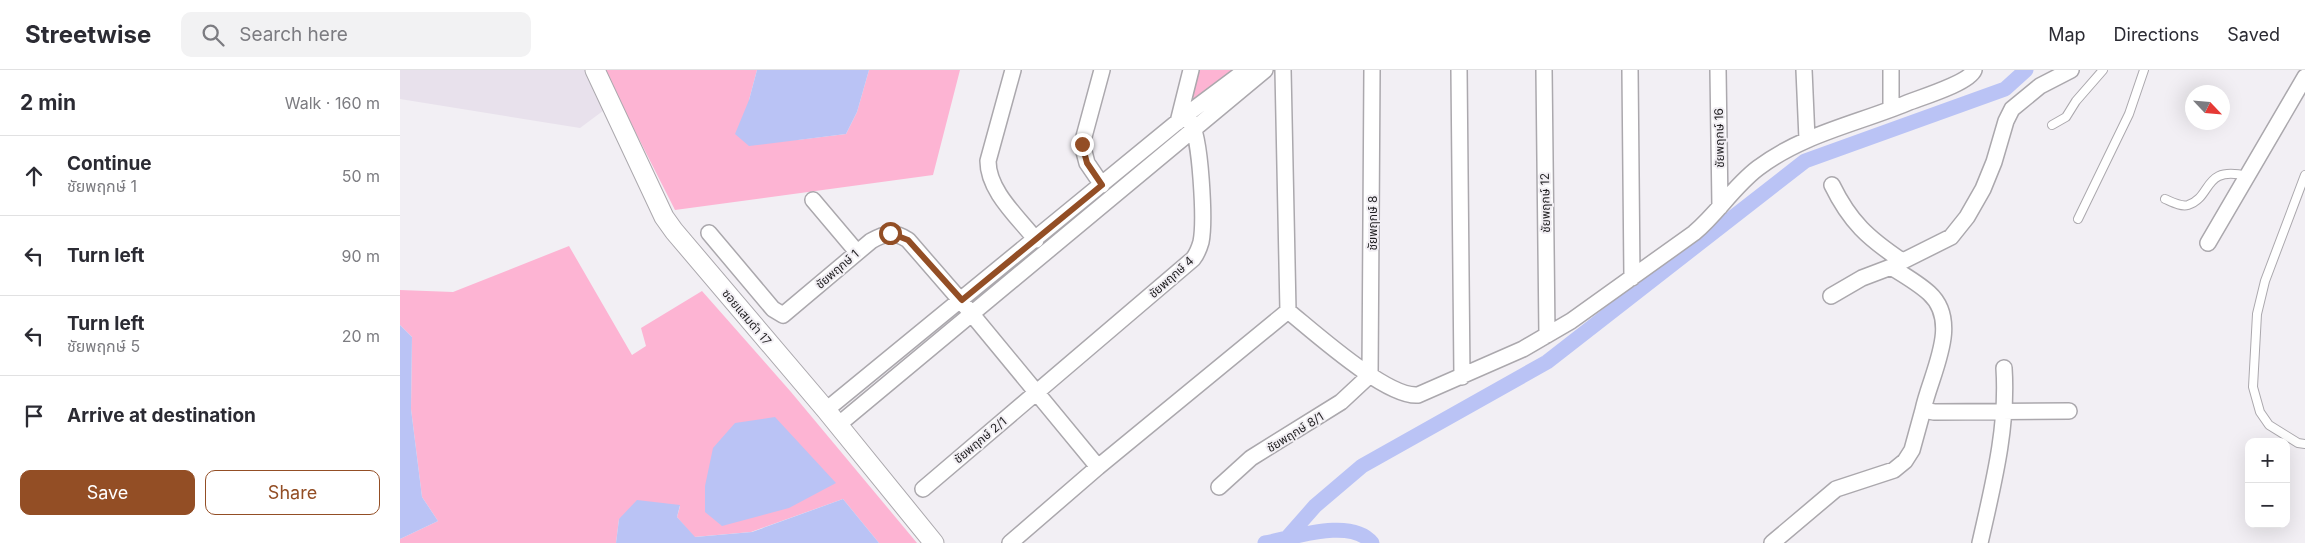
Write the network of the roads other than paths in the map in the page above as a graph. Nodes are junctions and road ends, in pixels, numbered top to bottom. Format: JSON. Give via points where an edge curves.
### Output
{"nodes":[{"id":1,"x":595,"y":70,"type":"edge"},
{"id":2,"x":1013,"y":70,"type":"edge"},
{"id":3,"x":1102,"y":70,"type":"edge"},
{"id":4,"x":1191,"y":70,"type":"edge"},
{"id":5,"x":1246,"y":70,"type":"edge"},
{"id":6,"x":1265,"y":70,"type":"edge"},
{"id":7,"x":1283,"y":70,"type":"edge"},
{"id":8,"x":1372,"y":70,"type":"edge"},
{"id":9,"x":1458,"y":70,"type":"edge"},
{"id":10,"x":1544,"y":70,"type":"edge"},
{"id":11,"x":1630,"y":70,"type":"edge"},
{"id":12,"x":1718,"y":70,"type":"edge"},
{"id":13,"x":1804,"y":70,"type":"edge"},
{"id":14,"x":1891,"y":70,"type":"edge"},
{"id":15,"x":1974,"y":70,"type":"edge"},
{"id":16,"x":2071,"y":70,"type":"edge"},
{"id":17,"x":2103,"y":70,"type":"edge"},
{"id":18,"x":2144,"y":70,"type":"edge"},
{"id":19,"x":2305,"y":77,"type":"edge"},
{"id":20,"x":1891,"y":109,"type":"junction"},
{"id":21,"x":1186,"y":122,"type":"junction"},
{"id":22,"x":2052,"y":125,"type":"dead end"},
{"id":23,"x":1806,"y":138,"type":"junction"},
{"id":24,"x":2305,"y":175,"type":"edge"},
{"id":25,"x":2247,"y":176,"type":"junction"},
{"id":26,"x":1102,"y":185,"type":"junction"},
{"id":27,"x":1832,"y":185,"type":"dead end"},
{"id":28,"x":813,"y":200,"type":"dead end"},
{"id":29,"x":2165,"y":200,"type":"dead end"},
{"id":30,"x":1720,"y":207,"type":"junction"},
{"id":31,"x":1071,"y":211,"type":"junction"},
{"id":32,"x":2078,"y":219,"type":"dead end"},
{"id":33,"x":1081,"y":224,"type":"junction"},
{"id":34,"x":709,"y":233,"type":"dead end"},
{"id":35,"x":1036,"y":240,"type":"junction"},
{"id":36,"x":2208,"y":243,"type":"dead end"},
{"id":37,"x":857,"y":252,"type":"junction"},
{"id":38,"x":1896,"y":264,"type":"junction"},
{"id":39,"x":1001,"y":269,"type":"junction"},
{"id":40,"x":1632,"y":278,"type":"junction"},
{"id":41,"x":1010,"y":281,"type":"junction"},
{"id":42,"x":1832,"y":296,"type":"dead end"},
{"id":43,"x":962,"y":300,"type":"junction"},
{"id":44,"x":1288,"y":311,"type":"junction"},
{"id":45,"x":972,"y":314,"type":"junction"},
{"id":46,"x":1547,"y":335,"type":"junction"},
{"id":47,"x":911,"y":342,"type":"junction"},
{"id":48,"x":923,"y":356,"type":"junction"},
{"id":49,"x":2004,"y":368,"type":"dead end"},
{"id":50,"x":1370,"y":375,"type":"junction"},
{"id":51,"x":1462,"y":377,"type":"junction"},
{"id":52,"x":1036,"y":392,"type":"junction"},
{"id":53,"x":1923,"y":410,"type":"junction"},
{"id":54,"x":2069,"y":411,"type":"dead end"},
{"id":55,"x":2005,"y":412,"type":"junction"},
{"id":56,"x":832,"y":418,"type":"junction"},
{"id":57,"x":2305,"y":444,"type":"edge"},
{"id":58,"x":1098,"y":467,"type":"junction"},
{"id":59,"x":1219,"y":487,"type":"dead end"},
{"id":60,"x":922,"y":489,"type":"dead end"},
{"id":61,"x":934,"y":543,"type":"edge"},
{"id":62,"x":1010,"y":543,"type":"edge"},
{"id":63,"x":1772,"y":543,"type":"edge"},
{"id":64,"x":1980,"y":543,"type":"edge"}],
"edges":[{"from":1,"to":56,"type":"street","name":"ซอยแสมดำ 17","via":[[664,217]]},
{"from":2,"to":35,"type":"street","via":[[988,171],[992,183]]},
{"from":3,"to":26,"type":"street","via":[[1082,144],[1087,163]]},
{"from":4,"to":21,"type":"street"},
{"from":5,"to":21,"type":"street"},
{"from":6,"to":7,"type":"street","via":[[1271,73]]},
{"from":6,"to":21,"type":"street"},
{"from":7,"to":44,"type":"street"},
{"from":8,"to":50,"type":"street","name":"ชัยพฤกษ์ 8"},
{"from":9,"to":51,"type":"street"},
{"from":10,"to":46,"type":"street","name":"ชัยพฤกษ์ 12"},
{"from":11,"to":40,"type":"street"},
{"from":12,"to":30,"type":"street","name":"ชัยพฤกษ์ 16"},
{"from":13,"to":23,"type":"street"},
{"from":14,"to":20,"type":"street"},
{"from":15,"to":20,"type":"street","via":[[1964,80]]},
{"from":16,"to":38,"type":"street","via":[[2040,86],[2012,109],[1983,189],[1951,237]]},
{"from":17,"to":22,"type":"lane","via":[[2066,117]]},
{"from":18,"to":32,"type":"lane","via":[[2129,114]]},
{"from":19,"to":25,"type":"street"},
{"from":20,"to":23,"type":"street"},
{"from":21,"to":26,"type":"street"},
{"from":21,"to":33,"type":"street"},
{"from":21,"to":52,"type":"street","name":"ชัยพฤกษ์ 4","via":[[1200,158],[1201,240],[1198,251],[1193,259]]},
{"from":23,"to":30,"type":"street","via":[[1759,167],[1736,186]]},
{"from":24,"to":57,"type":"lane","via":[[2257,314],[2253,387],[2260,412],[2269,425],[2290,439]]},
{"from":25,"to":29,"type":"lane","via":[[2218,176],[2188,205]]},
{"from":25,"to":36,"type":"street"},
{"from":26,"to":31,"type":"street"},
{"from":27,"to":38,"type":"street","via":[[1843,209],[1860,230]]},
{"from":28,"to":37,"type":"street"},
{"from":30,"to":40,"type":"street","via":[[1701,228]]},
{"from":31,"to":33,"type":"street"},
{"from":31,"to":35,"type":"street"},
{"from":33,"to":41,"type":"street"},
{"from":34,"to":37,"type":"street","name":"ชัยพฤกษ์ 1","via":[[773,309],[783,315]]},
{"from":35,"to":39,"type":"street"},
{"from":37,"to":43,"type":"street","name":"ชัยพฤกษ์ 1","via":[[882,234],[900,236],[908,240]]},
{"from":38,"to":42,"type":"street","via":[[1862,278]]},
{"from":38,"to":53,"type":"street","via":[[1940,306],[1944,322],[1942,344]]},
{"from":39,"to":41,"type":"street"},
{"from":39,"to":43,"type":"street"},
{"from":40,"to":46,"type":"street"},
{"from":41,"to":45,"type":"street"},
{"from":43,"to":45,"type":"street","name":"ชัยพฤกษ์ 1"},
{"from":43,"to":47,"type":"street"},
{"from":44,"to":50,"type":"street"},
{"from":44,"to":58,"type":"street"},
{"from":45,"to":48,"type":"street"},
{"from":45,"to":52,"type":"street","name":"ชัยพฤกษ์ 1"},
{"from":46,"to":51,"type":"street"},
{"from":47,"to":48,"type":"street"},
{"from":47,"to":56,"type":"street"},
{"from":48,"to":56,"type":"street"},
{"from":49,"to":55,"type":"street"},
{"from":50,"to":51,"type":"street","via":[[1410,396]]},
{"from":50,"to":59,"type":"street","name":"ชัยพฤกษ์ 8/1","via":[[1341,402],[1251,458]]},
{"from":52,"to":58,"type":"street","name":"ชัยพฤกษ์ 1"},
{"from":52,"to":60,"type":"street","name":"ชัยพฤกษ์ 2/1"},
{"from":53,"to":55,"type":"street"},
{"from":53,"to":63,"type":"street","via":[[1912,450],[1905,461],[1894,470],[1836,489]]},
{"from":54,"to":55,"type":"street"},
{"from":55,"to":64,"type":"street","via":[[2001,449]]},
{"from":56,"to":61,"type":"street","name":"ซอยแสมดำ 17"},
{"from":58,"to":62,"type":"street"}]}
